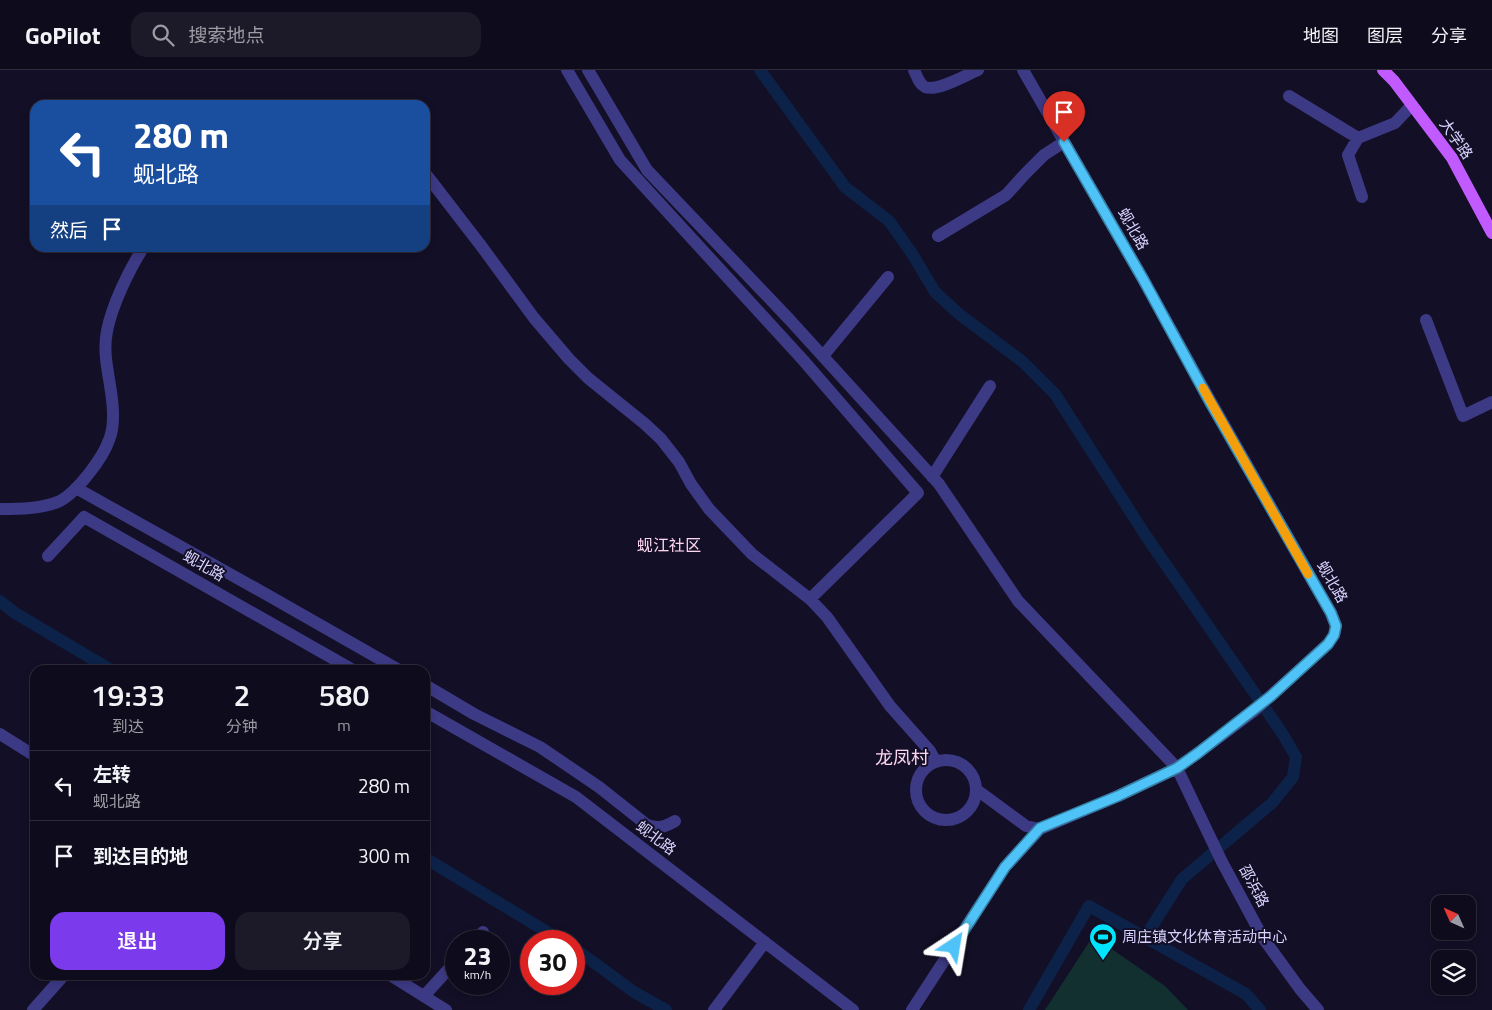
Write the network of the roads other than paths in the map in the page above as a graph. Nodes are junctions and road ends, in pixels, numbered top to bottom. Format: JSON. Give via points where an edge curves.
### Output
{"nodes":[{"id":1,"x":566,"y":70,"type":"edge"},
{"id":2,"x":588,"y":70,"type":"edge"},
{"id":3,"x":914,"y":70,"type":"edge"},
{"id":4,"x":978,"y":70,"type":"edge"},
{"id":5,"x":1023,"y":70,"type":"edge"},
{"id":6,"x":1383,"y":70,"type":"edge"},
{"id":7,"x":1289,"y":96,"type":"dead end"},
{"id":8,"x":1412,"y":105,"type":"junction"},
{"id":9,"x":1358,"y":138,"type":"junction"},
{"id":10,"x":1064,"y":142,"type":"junction"},
{"id":11,"x":430,"y":179,"type":"edge"},
{"id":12,"x":1362,"y":197,"type":"dead end"},
{"id":13,"x":1492,"y":233,"type":"edge"},
{"id":14,"x":938,"y":236,"type":"dead end"},
{"id":15,"x":141,"y":252,"type":"edge"},
{"id":16,"x":888,"y":277,"type":"dead end"},
{"id":17,"x":1426,"y":320,"type":"dead end"},
{"id":18,"x":823,"y":356,"type":"junction"},
{"id":19,"x":990,"y":386,"type":"dead end"},
{"id":20,"x":1492,"y":402,"type":"edge"},
{"id":21,"x":932,"y":477,"type":"junction"},
{"id":22,"x":76,"y":488,"type":"junction"},
{"id":23,"x":0,"y":509,"type":"edge"},
{"id":24,"x":48,"y":556,"type":"dead end"},
{"id":25,"x":810,"y":599,"type":"junction"},
{"id":26,"x":344,"y":665,"type":"edge"},
{"id":27,"x":390,"y":665,"type":"edge"},
{"id":28,"x":430,"y":688,"type":"edge"},
{"id":29,"x":430,"y":714,"type":"edge"},
{"id":30,"x":0,"y":734,"type":"edge"},
{"id":31,"x":30,"y":753,"type":"edge"},
{"id":32,"x":936,"y":762,"type":"junction"},
{"id":33,"x":1177,"y":768,"type":"junction"},
{"id":34,"x":977,"y":790,"type":"junction"},
{"id":35,"x":675,"y":821,"type":"dead end"},
{"id":36,"x":1040,"y":828,"type":"junction"},
{"id":37,"x":766,"y":942,"type":"junction"},
{"id":38,"x":445,"y":973,"type":"edge"},
{"id":39,"x":60,"y":980,"type":"edge"},
{"id":40,"x":398,"y":980,"type":"edge"},
{"id":41,"x":424,"y":996,"type":"junction"},
{"id":42,"x":715,"y":1009,"type":"edge"},
{"id":43,"x":33,"y":1010,"type":"edge"},
{"id":44,"x":446,"y":1010,"type":"edge"},
{"id":45,"x":853,"y":1010,"type":"edge"},
{"id":46,"x":912,"y":1010,"type":"edge"},
{"id":47,"x":1318,"y":1010,"type":"edge"}],
"edges":[{"from":1,"to":25,"type":"street","via":[[620,160],[803,360],[918,493]]},
{"from":2,"to":18,"type":"street","name":"邵浜路","via":[[647,170]]},
{"from":3,"to":4,"type":"street","via":[[925,86],[936,88]]},
{"from":5,"to":10,"type":"street","name":"蚬北路"},
{"from":6,"to":8,"type":"main road","name":"大学路"},
{"from":7,"to":9,"type":"street"},
{"from":8,"to":9,"type":"street","via":[[1395,123]]},
{"from":8,"to":13,"type":"main road","name":"大学路","via":[[1452,158]]},
{"from":9,"to":12,"type":"street","via":[[1348,154]]},
{"from":10,"to":14,"type":"street","via":[[1044,155],[1006,195]]},
{"from":10,"to":33,"type":"street","name":"蚬北路","via":[[1336,626],[1328,644],[1271,696]]},
{"from":11,"to":25,"type":"street","via":[[534,318],[569,359],[661,439],[709,508],[752,554]]},
{"from":15,"to":22,"type":"street","via":[[107,331],[105,358],[113,417],[110,439],[99,460]]},
{"from":16,"to":18,"type":"street"},
{"from":17,"to":20,"type":"street","via":[[1463,416]]},
{"from":18,"to":21,"type":"street","name":"邵浜路"},
{"from":19,"to":21,"type":"street"},
{"from":21,"to":33,"type":"street","name":"邵浜路","via":[[1018,601]]},
{"from":22,"to":23,"type":"street","via":[[60,500],[42,506]]},
{"from":22,"to":27,"type":"street"},
{"from":24,"to":26,"type":"street","name":"蚬北路","via":[[84,516]]},
{"from":25,"to":32,"type":"street","via":[[839,632],[890,706]]},
{"from":28,"to":35,"type":"street","via":[[540,747],[647,825],[656,828]]},
{"from":29,"to":37,"type":"street","name":"蚬北路","via":[[576,797]]},
{"from":30,"to":31,"type":"street"},
{"from":32,"to":34,"type":"street","via":[[956,761],[967,767]]},
{"from":32,"to":34,"type":"street","via":[[921,772],[916,784],[916,797],[931,817],[944,821],[962,816],[975,802]]},
{"from":33,"to":36,"type":"street","name":"蚬北路"},
{"from":33,"to":47,"type":"street","name":"邵浜路","via":[[1263,938]]},
{"from":34,"to":36,"type":"street","via":[[1026,826]]},
{"from":36,"to":46,"type":"street","name":"蚬北路","via":[[1005,867]]},
{"from":37,"to":42,"type":"street"},
{"from":37,"to":45,"type":"street","name":"蚬北路"},
{"from":38,"to":41,"type":"street"},
{"from":39,"to":43,"type":"street"},
{"from":40,"to":41,"type":"street"},
{"from":41,"to":44,"type":"street"}]}
